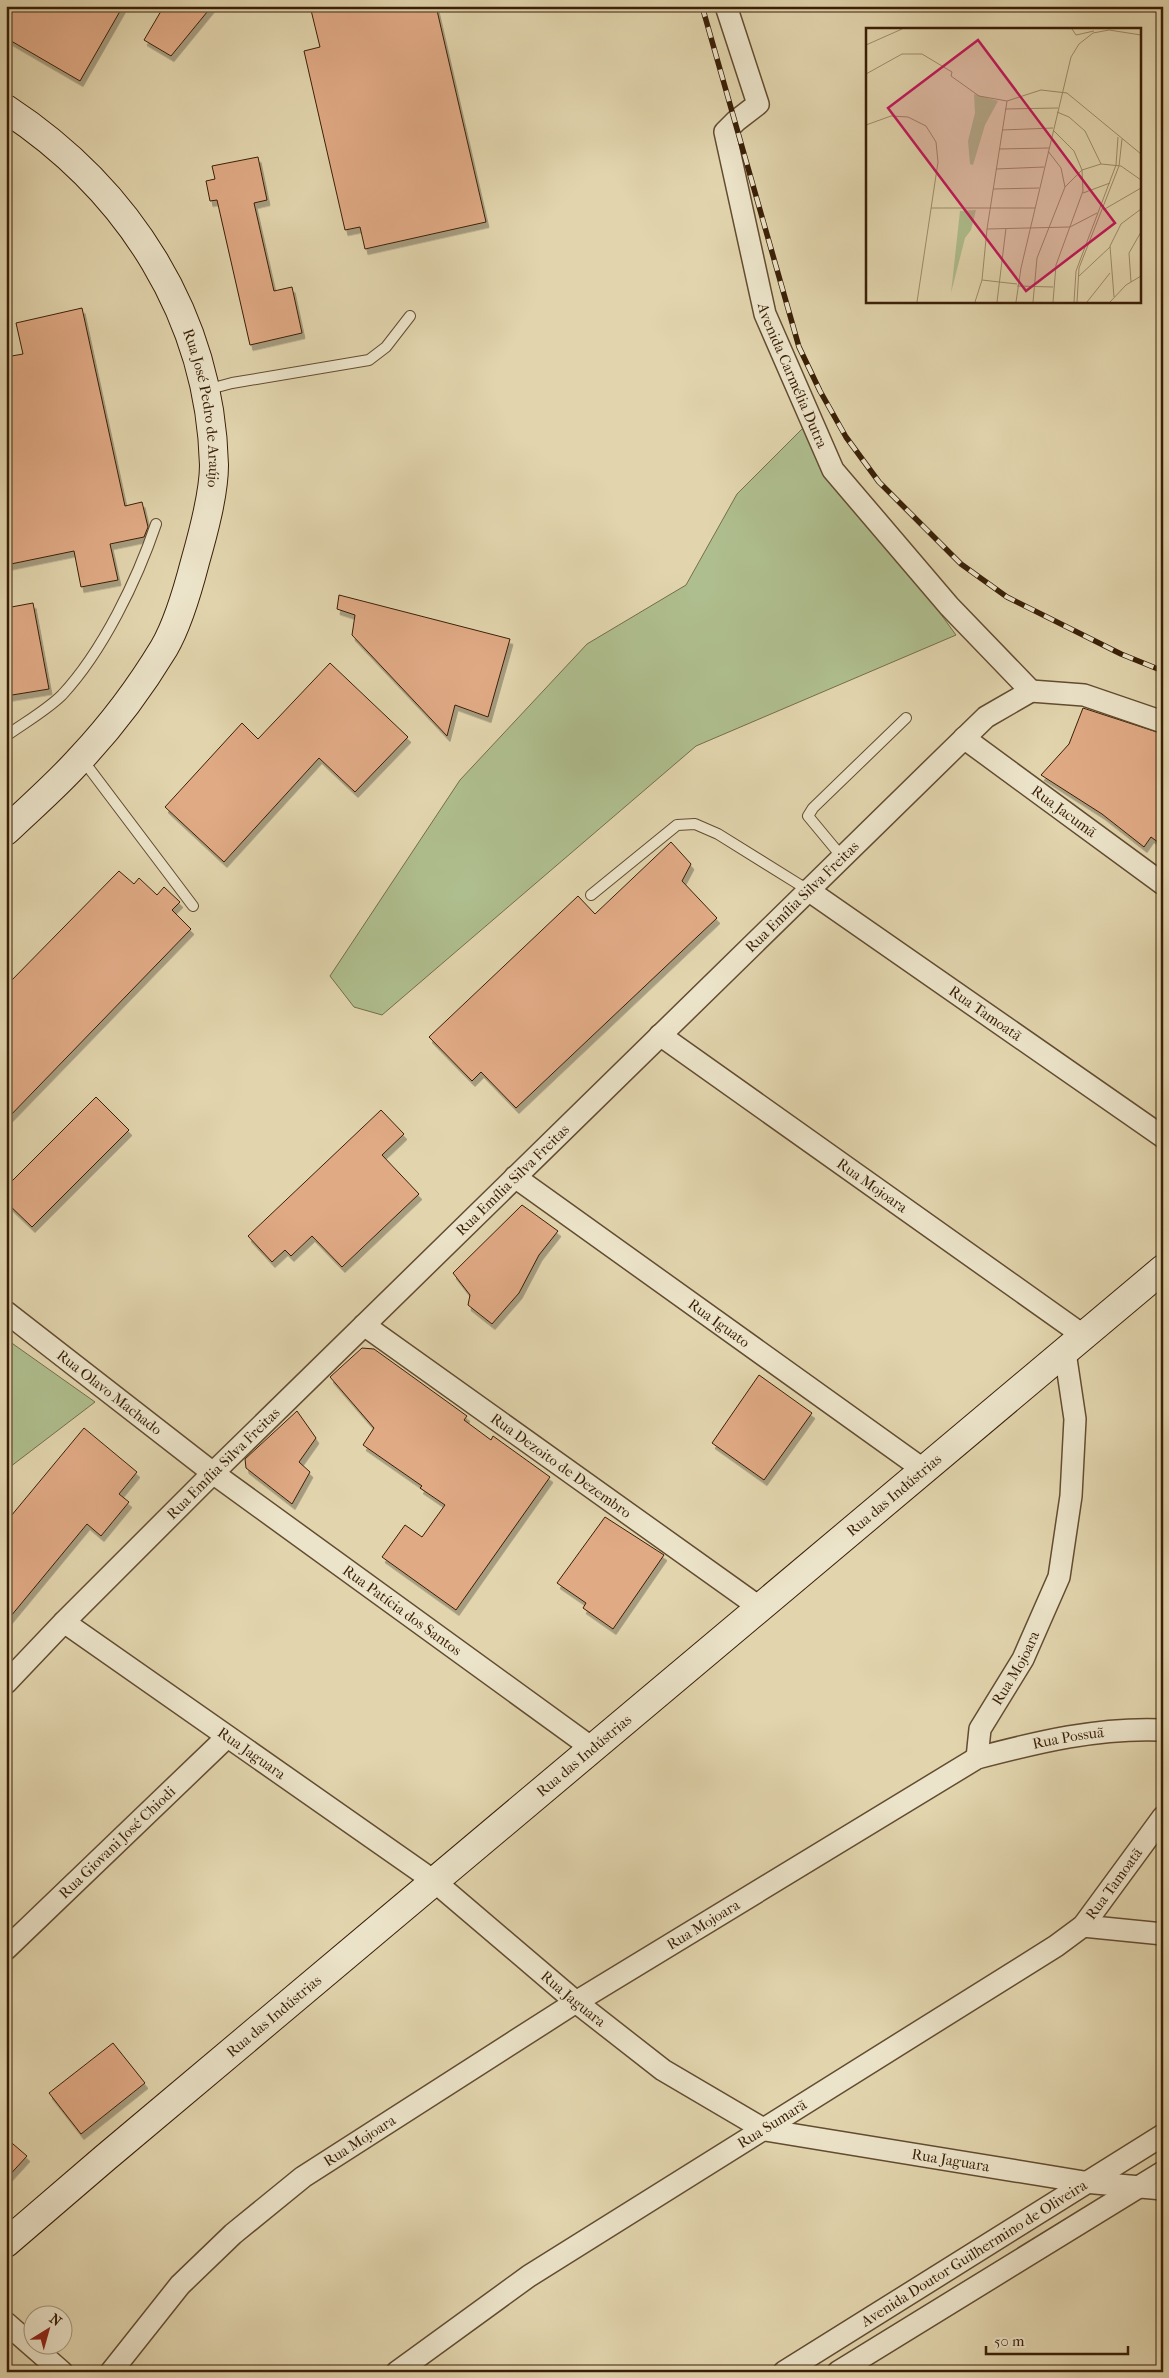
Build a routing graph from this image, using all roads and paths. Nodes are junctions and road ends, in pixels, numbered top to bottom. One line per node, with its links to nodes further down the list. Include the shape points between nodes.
1 (726, 6): 6 (street, Avenida Carmélia Dutra, via 758,104 725,132 765,314 833,470 949,606)
2 (6, 110): 4 (street, Rua José Pedro de Araújo, via 27,123 85,172 130,225 165,276)
3 (410, 316): 4 (lane, via 386,348 369,360)
4 (206, 390): 11 (street, Rua José Pedro de Araújo, via 214,467 205,530 187,590 165,646 125,705)
5 (156, 524): 9 (lane, via 144,560 92,654 61,695)
6 (1031, 691): 8 (street, via 1084,695); 10 (street, Rua Emília Silva Freitas, via 986,717)
7 (906, 718): 13 (lane, via 808,816)
8 (1163, 722)
9 (6, 736)
10 (964, 738): 13 (street, Rua Emília Silva Freitas); 14 (street, Rua Jacumã)
11 (81, 758): 12 (street, Rua José Pedro de Araújo); 17 (lane)
12 (6, 830)
13 (842, 857): 15 (street, Rua Emília Silva Freitas)
14 (1163, 884)
15 (808, 890): 16 (lane, via 718,834 695,824 676,825); 18 (street, Rua Emília Silva Freitas); 19 (street, Rua Tamoatã)
16 (591, 895)
17 (193, 906)
18 (660, 1035): 20 (street, Rua Emília Silva Freitas); 24 (street, Rua Mojoara)
19 (1163, 1138)
20 (515, 1177): 23 (street, Rua Emília Silva Freitas); 25 (street, Rua Iguato)
21 (1163, 1269): 24 (street, Rua das Indústrias)
22 (6, 1312): 26 (street, Rua Olavo Machado)
23 (364, 1325): 26 (street, Rua Emília Silva Freitas); 27 (street, Rua Dezoito de Dezembro)
24 (1075, 1344): 25 (street, Rua das Indústrias); 33 (street, Rua Mojoara, via 1071,1496 1059,1577 1022,1659 980,1729)
25 (924, 1470): 27 (street, Rua das Indústrias)
26 (213, 1473): 28 (street, Rua Emília Silva Freitas); 32 (street, Rua Patícia dos Santos)
27 (759, 1606): 32 (street, Rua das Indústrias)
28 (64, 1622): 29 (street, Rua Emília Silva Freitas); 31 (street, Rua Jaguara)
29 (6, 1682)
30 (1163, 1730): 33 (street, Rua Possuã, via 1128,1728 1049,1740)
31 (227, 1737): 35 (street, Rua Jaguara); 38 (street, Rua Giovani José Chiodi)
32 (592, 1748): 35 (street, Rua das Indústrias)
33 (976, 1758): 39 (street, Rua Mojoara)
34 (1163, 1817): 36 (street, Rua Tamoatã)
35 (434, 1881): 39 (street, Rua Jaguara); 46 (street, Rua das Indústrias)
36 (1083, 1926): 37 (street); 40 (street, Rua Sumarã)
37 (1163, 1934)
38 (6, 1949)
39 (576, 2002): 40 (street, Rua Jaguara, via 663,2070); 49 (street, Rua Mojoara, via 296,2183 232,2234 180,2285)
40 (765, 2130): 43 (street, Rua Jaguara); 50 (street, Rua Sumarã, via 530,2276)
41 (1163, 2135): 43 (street, Avenida Doutor Guilhermino de Oliveira)
42 (1163, 2172): 44 (street, Avenida Doutor Guilhermino de Oliveira)
43 (1084, 2182): 44 (street, Rua Jaguara); 51 (street, Avenida Doutor Guilhermino de Oliveira)
44 (1140, 2187): 45 (street, Rua Jaguara); 52 (street, Avenida Doutor Guilhermino de Oliveira)
45 (1163, 2188)
46 (6, 2243)
47 (6, 2323): 48 (street)
48 (62, 2372)
49 (111, 2372)
50 (397, 2372)
51 (784, 2372)
52 (838, 2372)

